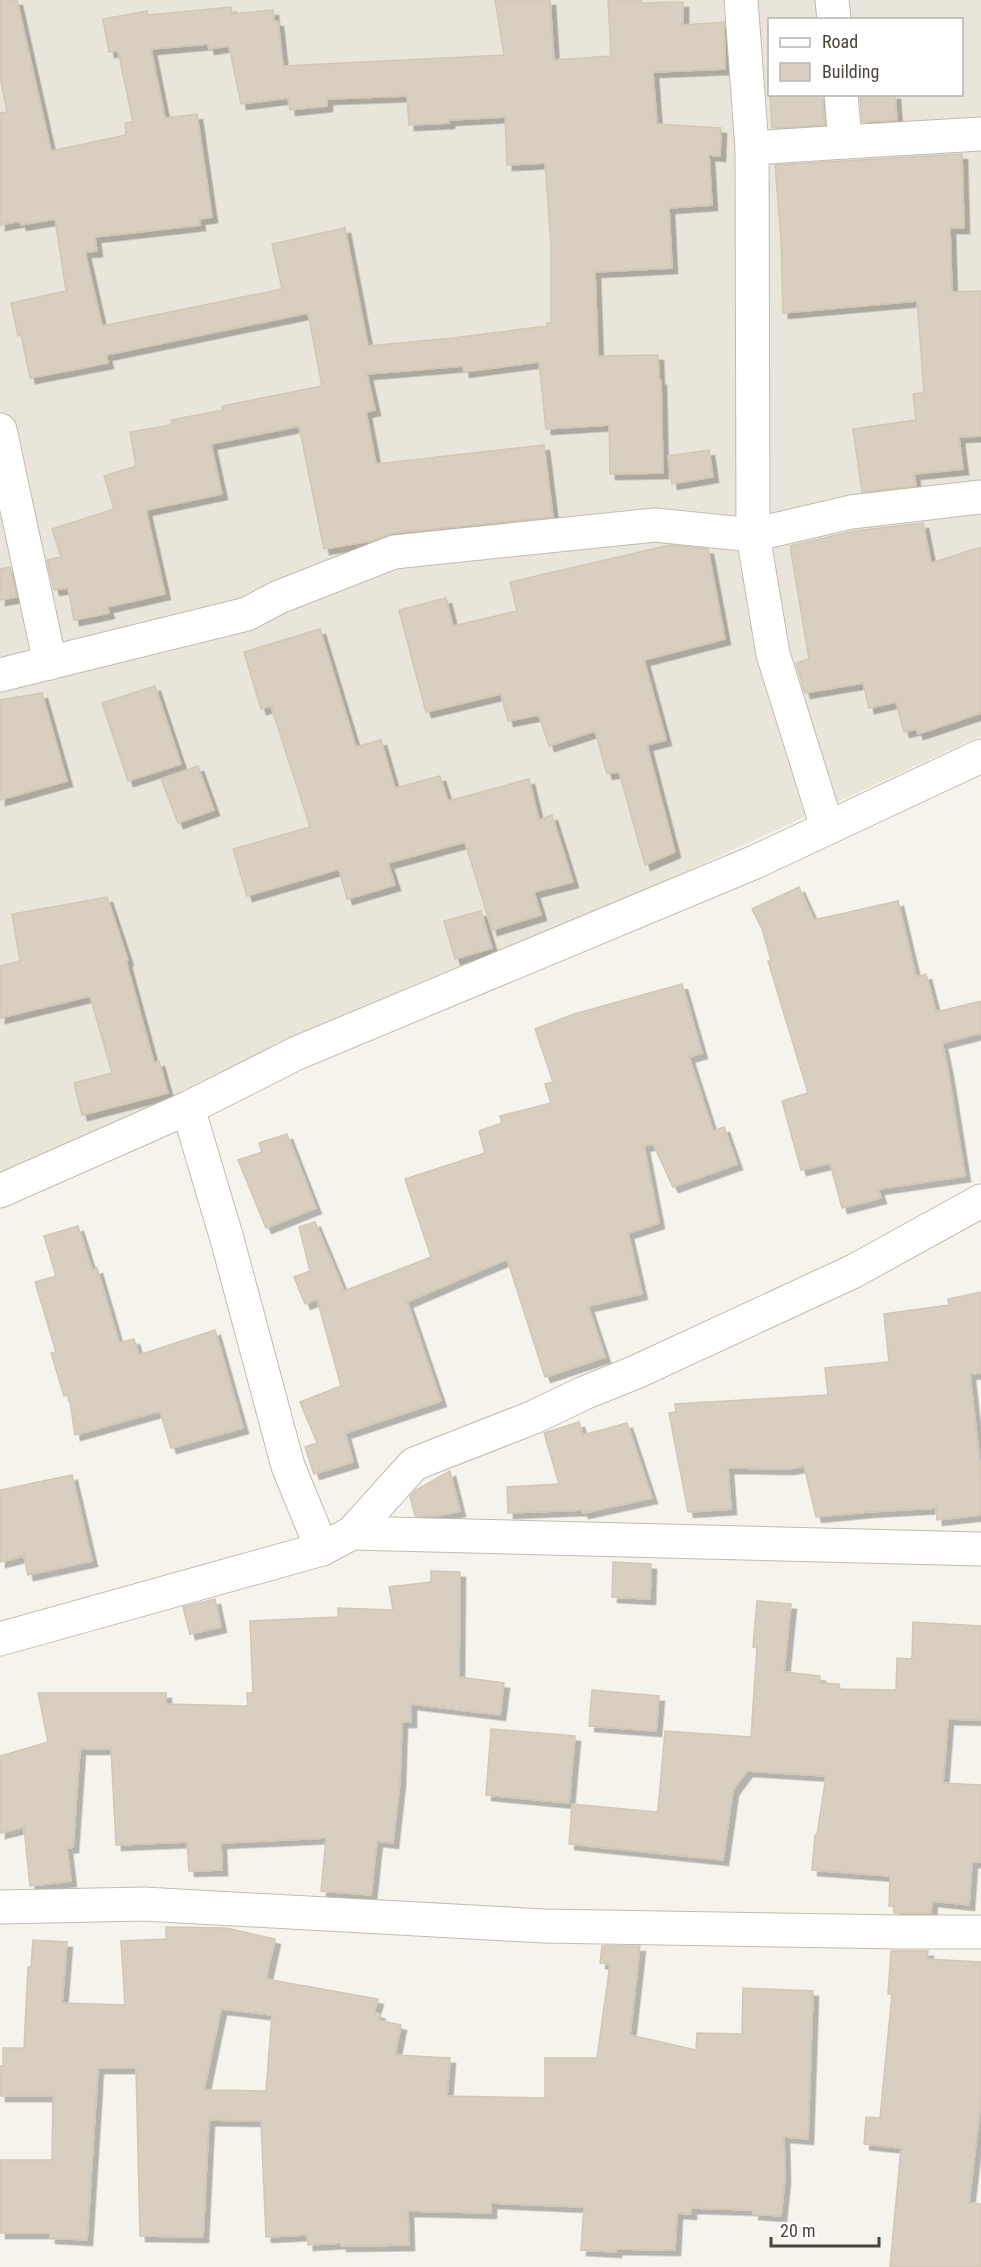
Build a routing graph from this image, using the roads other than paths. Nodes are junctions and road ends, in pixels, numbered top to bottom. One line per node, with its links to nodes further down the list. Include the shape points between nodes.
1 (741, 0): 7 (street)
2 (832, 0): 3 (street)
3 (834, 18)
4 (841, 96): 6 (street)
5 (981, 134): 6 (street)
6 (845, 142): 7 (street)
7 (752, 148): 10 (street)
8 (0, 430): 11 (street)
9 (981, 496): 10 (street, via 851,512)
10 (753, 535): 11 (street, via 655,525 394,552 279,597 247,614); 14 (street, via 773,654)
11 (50, 663): 12 (street)
12 (0, 675)
13 (981, 756): 14 (street)
14 (827, 827): 15 (street, via 755,862 297,1053)
15 (188, 1108): 16 (street); 19 (street, via 288,1466)
16 (0, 1191)
17 (981, 1201): 18 (street, via 833,1281 534,1417 414,1464)
18 (352, 1533): 19 (street); 20 (street)
19 (322, 1549): 21 (street)
20 (981, 1549)
21 (0, 1639)
22 (0, 1907): 23 (street, via 144,1904 544,1926)
23 (981, 1932)

